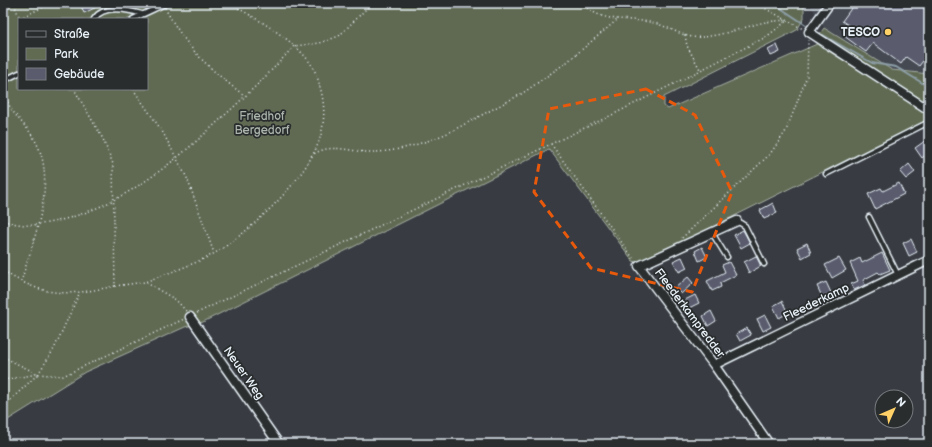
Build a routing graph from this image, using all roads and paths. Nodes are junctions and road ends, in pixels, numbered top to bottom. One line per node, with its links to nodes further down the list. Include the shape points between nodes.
1 (52, 3): 11 (path)
2 (230, 3): 18 (path)
3 (372, 3): 18 (path, via 339,36 320,43)
4 (581, 3): 14 (path, via 602,17)
5 (755, 3): 15 (path)
6 (830, 3): 16 (street)
7 (13, 4): 9 (path); 11 (path)
8 (164, 4): 10 (lane); 25 (path, via 177,30 197,56 219,77)
9 (3, 9)
10 (142, 14): 12 (lane, via 112,9); 13 (lane)
11 (20, 18)
12 (95, 18)
13 (135, 18)
14 (616, 20): 17 (path, via 649,22); 30 (path, via 567,62 523,93 450,132 390,150 374,152 331,148 320,150)
15 (788, 20): 16 (path); 17 (path, via 759,23 735,31 693,37); 19 (path, via 766,37)
16 (809, 32): 26 (street); 38 (path, via 807,76 786,131 770,154)
17 (685, 35): 19 (path, via 687,46)
18 (294, 46): 25 (path); 30 (path, via 308,60 324,99 324,118 319,139)
19 (701, 71): 28 (path)
20 (18, 74): 21 (lane)
21 (3, 81)
22 (75, 90): 32 (path, via 103,139 113,164)
23 (135, 90): 29 (path)
24 (3, 91): 36 (path, via 13,112 34,137 42,159 45,188)
25 (245, 96): 29 (path, via 194,144)
26 (929, 110)
27 (929, 122): 31 (lane)
28 (552, 144): 43 (path); 50 (path)
29 (176, 157): 32 (path, via 159,172); 39 (path, via 187,178)
30 (310, 157): 39 (path, via 296,181 266,212 242,234)
31 (826, 174)
32 (115, 200): 36 (path, via 85,213); 48 (path)
33 (869, 217): 45 (lane)
34 (737, 221): 37 (street, Fleederkampredder); 42 (lane, via 745,226)
35 (3, 222): 36 (path)
36 (38, 224): 46 (path)
37 (711, 233): 40 (lane); 43 (street, Fleederkampredder)
38 (677, 242)
39 (214, 253): 47 (path)
40 (727, 257)
41 (929, 260): 45 (street, Fleederkamp)
42 (764, 264)
43 (639, 266): 52 (street, Fleederkampredder)
44 (3, 271): 46 (path)
45 (898, 275): 52 (street, Fleederkamp)
46 (21, 282): 49 (path, via 61,293)
47 (145, 282): 48 (path); 50 (path, via 176,300)
48 (115, 286): 49 (path)
49 (79, 293): 53 (path, via 54,349)
50 (190, 316): 53 (path, via 63,376); 56 (street, Neuer Weg)
51 (3, 357): 53 (path)
52 (714, 365): 57 (street, Fleederkampredder)
53 (38, 374): 54 (path); 55 (path)
54 (3, 380)
55 (3, 407)
56 (279, 444)
57 (769, 444)

